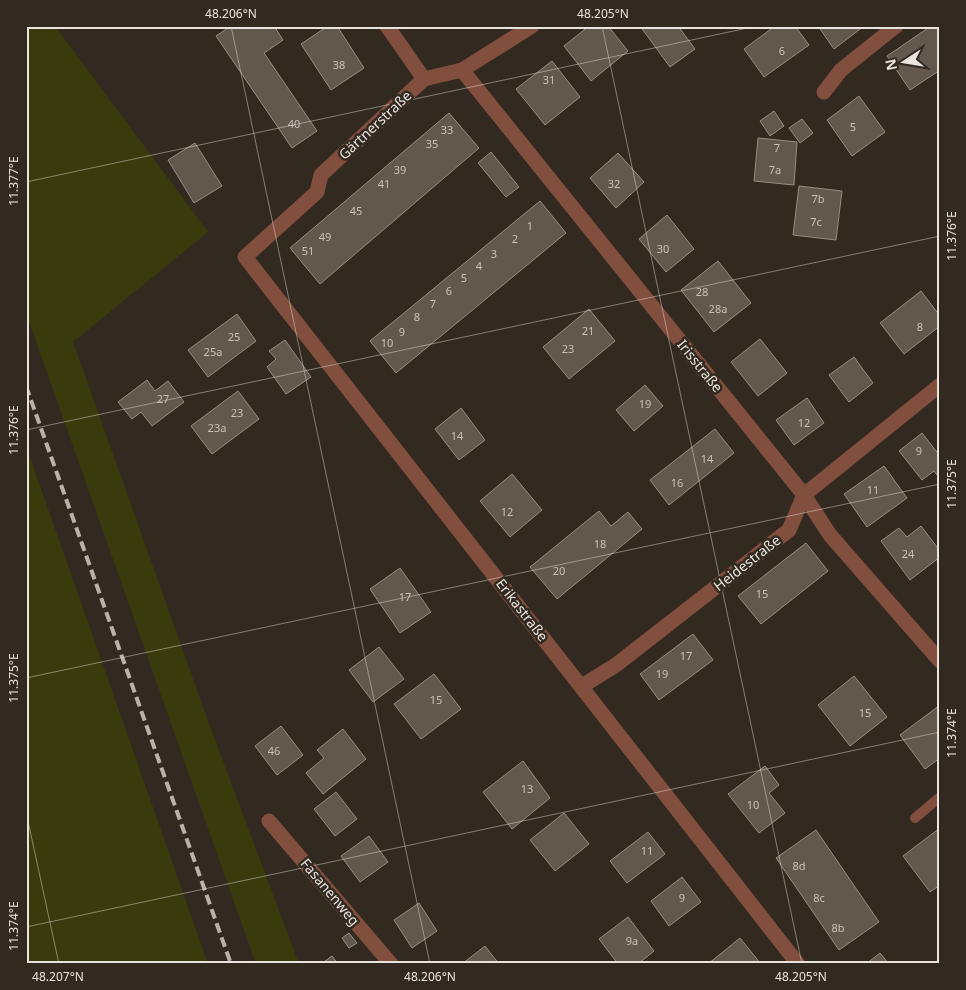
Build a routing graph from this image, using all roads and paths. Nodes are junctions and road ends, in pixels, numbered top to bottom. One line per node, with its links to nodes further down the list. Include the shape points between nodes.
1 (387, 26): 5 (street)
2 (532, 26): 4 (street, Gärtnerstraße)
3 (896, 26): 6 (street, via 841,70)
4 (462, 70): 5 (street, Gärtnerstraße); 9 (street, Irisstraße)
5 (424, 79): 7 (street, Gärtnerstraße, via 321,175 317,192)
6 (824, 92)
7 (245, 257): 11 (street, Erikastraße)
8 (940, 385): 9 (street, Heidestraße)
9 (804, 495): 10 (street, Irisstraße, via 830,535); 11 (street, Heidestraße, via 788,530 616,665)
10 (940, 661)
11 (582, 686): 16 (street, Erikastraße)
12 (940, 797): 13 (lane)
13 (915, 818)
14 (269, 821): 15 (street, Fasanenweg)
15 (391, 964)
16 (798, 964)

